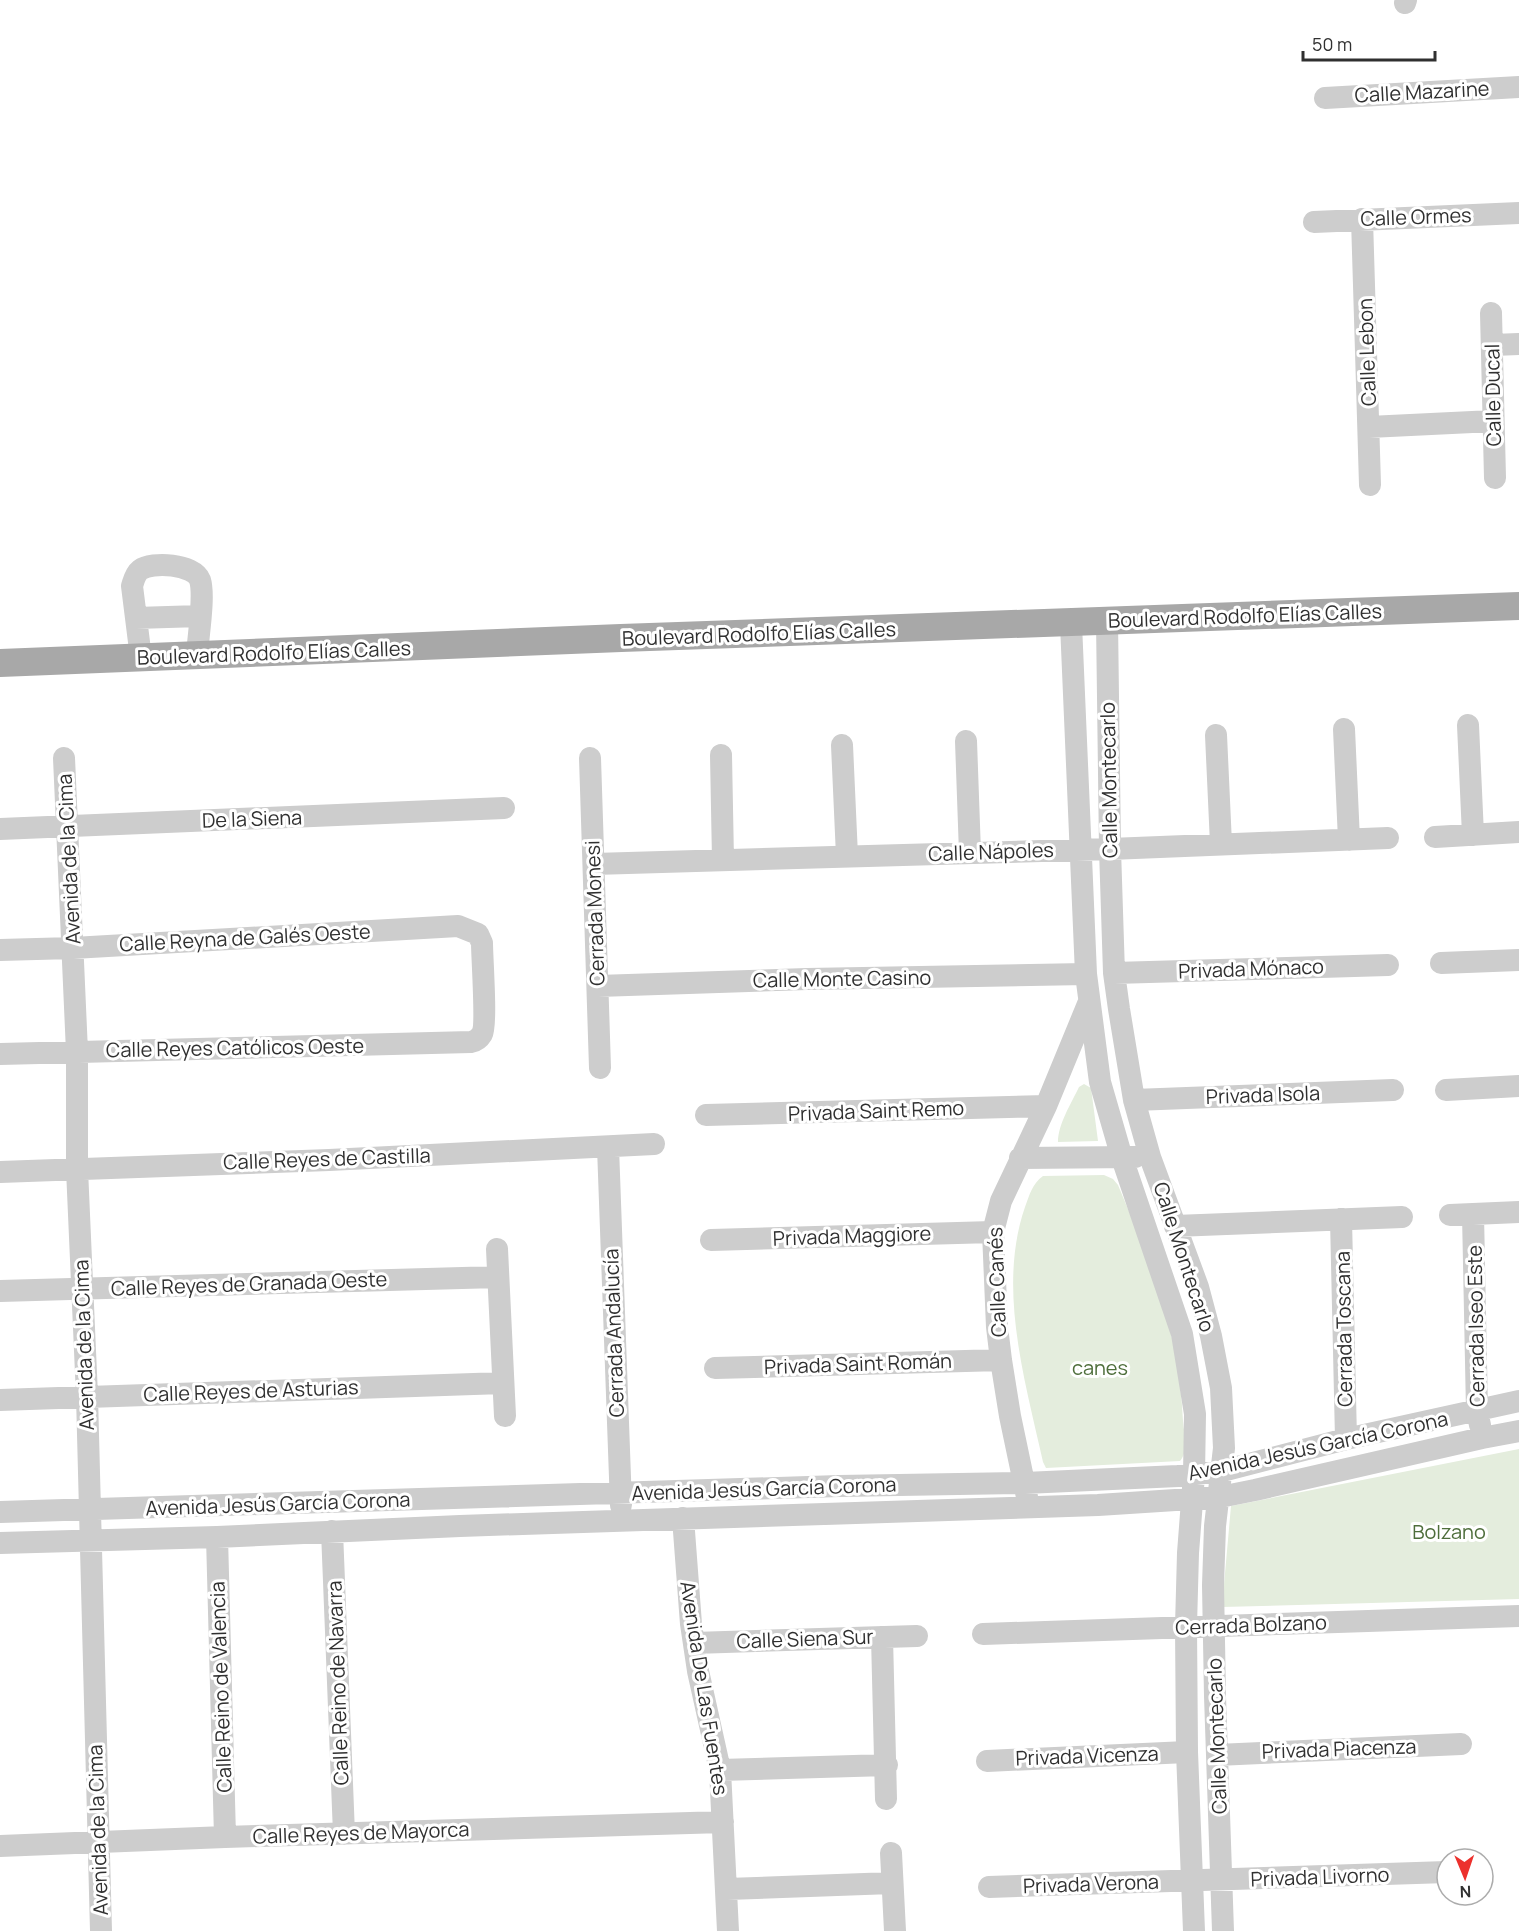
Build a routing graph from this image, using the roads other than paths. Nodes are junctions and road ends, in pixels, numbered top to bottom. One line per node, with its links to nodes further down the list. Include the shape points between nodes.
1 (1519, 87): 2 (street, Calle Mazarine)
2 (1325, 98)
3 (1519, 213): 4 (street, Calle Ormes)
4 (1362, 219): 5 (street, Calle Ormes); 10 (street, Calle Lebon)
5 (1314, 222)
6 (1491, 313): 8 (street, Calle Ducal)
7 (1519, 344): 8 (street)
8 (1493, 345): 9 (street, Calle Ducal)
9 (1493, 421): 10 (street); 11 (street, Calle Ducal)
10 (1369, 426): 12 (street, Calle Lebon)
11 (1496, 478)
12 (1370, 485)
13 (1519, 606): 16 (main road, Boulevard Rodolfo Elías Calles)
14 (200, 615): 15 (street); 15 (street, via 200,580 193,570 150,566 135,575 132,586); 18 (street)
15 (136, 618): 19 (street)
16 (1107, 621): 17 (main road, Boulevard Rodolfo Elías Calles); 39 (street, Calle Montecarlo)
17 (1071, 624): 18 (main road, Boulevard Rodolfo Elías Calles); 38 (street, Calle Montecarlo)
18 (197, 655): 19 (main road, Boulevard Rodolfo Elías Calles)
19 (141, 658): 20 (main road, Boulevard Rodolfo Elías Calles)
20 (0, 663)
21 (1468, 725): 33 (street)
22 (1344, 729): 36 (street)
23 (1216, 735): 37 (street)
24 (966, 741): 40 (street)
25 (842, 745): 41 (street)
26 (721, 755): 42 (street)
27 (64, 758): 30 (street, Avenida de la Cima)
28 (590, 758): 43 (street, Cerrada Monesi)
29 (504, 808): 30 (street, De la Siena)
30 (68, 827): 31 (street, De la Siena); 44 (street, Avenida de la Cima)
31 (0, 829)
32 (1519, 832): 33 (street)
33 (1473, 835): 34 (street)
34 (1435, 837)
35 (1388, 838): 36 (street, Calle Nápoles)
36 (1349, 840): 37 (street, Calle Nápoles)
37 (1221, 844): 39 (street, Calle Nápoles)
38 (1080, 849): 39 (street, Calle Nápoles); 40 (street, Calle Nápoles); 50 (street, Calle Montecarlo)
39 (1110, 849): 49 (street, Calle Montecarlo)
40 (970, 853): 41 (street, Calle Nápoles)
41 (847, 856): 42 (street, Calle Nápoles)
42 (723, 860): 43 (street, Calle Nápoles)
43 (594, 864): 51 (street, Cerrada Monesi)
44 (73, 948): 45 (street, Calle Reyna de Galés Oeste); 53 (street, Calle Reyna de Galés Oeste, via 458,926 478,934 482,943 483,1032); 54 (street, Avenida de la Cima)
45 (0, 950)
46 (1519, 960): 47 (street)
47 (1441, 963)
48 (1388, 965): 49 (street, Privada Mónaco)
49 (1114, 973): 60 (street, Calle Montecarlo)
50 (1086, 974): 51 (street, Calle Monte Casino); 52 (street, Calle Montecarlo)
51 (598, 986): 56 (street, Cerrada Monesi)
52 (1088, 1002): 61 (street, Calle Canés); 67 (street, Calle Montecarlo, via 1100,1082)
53 (471, 1042): 54 (street, Calle Reyes Católicos Oeste)
54 (77, 1052): 55 (street, Calle Reyes Católicos Oeste); 68 (street, Avenida de la Cima)
55 (0, 1054)
56 (600, 1068)
57 (1519, 1086): 59 (street)
58 (1393, 1090): 60 (street, Privada Isola)
59 (1446, 1090)
60 (1134, 1100): 65 (street, Calle Montecarlo)
61 (1046, 1106): 62 (street, Privada Saint Remo); 66 (street, Calle Canés)
62 (706, 1115)
63 (654, 1144): 64 (street, Calle Reyes de Castilla)
64 (608, 1147): 68 (street, Calle Reyes de Castilla); 96 (street, Cerrada Andalucía)
65 (1150, 1157): 67 (street); 75 (street, Calle Montecarlo)
66 (1020, 1158): 67 (street); 76 (street, Calle Canés, via 1001,1201)
67 (1122, 1158): 94 (street, Calle Montecarlo, via 1182,1334 1195,1414)
68 (77, 1169): 69 (street, Calle Reyes de Castilla); 80 (street, Avenida de la Cima)
69 (0, 1172)
70 (1519, 1212): 71 (street)
71 (1473, 1214): 72 (street); 88 (street, Cerrada Iseo Este)
72 (1450, 1215)
73 (1402, 1217): 74 (street)
74 (1341, 1219): 75 (street); 92 (street, Cerrada Toscana)
75 (1175, 1226): 93 (street, Calle Montecarlo, via 1198,1287 1217,1365)
76 (993, 1232): 77 (street, Privada Maggiore); 82 (street, Calle Canés)
77 (711, 1240)
78 (497, 1249): 79 (street)
79 (498, 1277): 80 (street, Calle Reyes de Granada Oeste); 84 (street)
80 (82, 1289): 81 (street, Calle Reyes de Granada Oeste); 85 (street, Avenida de la Cima)
81 (0, 1291)
82 (1000, 1360): 83 (street, Privada Saint Román); 95 (street, Calle Canés)
83 (715, 1368)
84 (503, 1383): 85 (street, Calle Reyes de Asturias); 89 (street)
85 (87, 1396): 86 (street, Calle Reyes de Asturias); 100 (street, Avenida de la Cima)
86 (0, 1400)
87 (1519, 1401): 88 (street, Avenida Jesús García Corona)
88 (1477, 1411): 91 (street, Cerrada Iseo Este); 92 (street, Avenida Jesús García Corona)
89 (505, 1416)
90 (1519, 1431): 91 (street, Avenida Jesús García Corona)
91 (1482, 1438): 97 (street, Avenida Jesús García Corona)
92 (1346, 1439): 93 (street, Avenida Jesús García Corona)
93 (1222, 1471): 94 (street, Avenida Jesús García Corona); 97 (street, Calle Montecarlo)
94 (1194, 1474): 95 (street, Avenida Jesús García Corona); 98 (street, Calle Montecarlo)
95 (1025, 1483): 96 (street, Avenida Jesús García Corona); 99 (street, Calle Canés)
96 (621, 1492): 100 (street, Avenida Jesús García Corona); 103 (street, Cerrada Andalucía)
97 (1220, 1497): 98 (street, Avenida Jesús García Corona); 110 (street, Calle Montecarlo, via 1215,1526)
98 (1191, 1499): 99 (street, Avenida Jesús García Corona); 109 (street, Calle Montecarlo)
99 (1028, 1507): 102 (street, Avenida Jesús García Corona)
100 (90, 1509): 101 (street, Avenida Jesús García Corona); 106 (street, Avenida de la Cima)
101 (0, 1512)
102 (683, 1518): 103 (street, Avenida Jesús García Corona); 114 (street, Avenida De Las Fuentes)
103 (621, 1520): 104 (street, Avenida Jesús García Corona)
104 (332, 1531): 105 (street, Avenida Jesús García Corona); 123 (street, Calle Reino de Navarra)
105 (217, 1537): 106 (street, Avenida Jesús García Corona); 124 (street, Calle Reino de Valencia)
106 (90, 1541): 107 (street, Avenida Jesús García Corona); 125 (street, Avenida de la Cima)
107 (0, 1544)
108 (1519, 1616): 110 (street, Cerrada Bolzano)
109 (1186, 1626): 110 (street, Cerrada Bolzano); 111 (street, Cerrada Bolzano); 116 (street, Calle Montecarlo)
110 (1213, 1626): 117 (street, Calle Montecarlo)
111 (983, 1634)
112 (917, 1636): 113 (street, Calle Siena Sur)
113 (882, 1637): 114 (street, Calle Siena Sur); 119 (street)
114 (694, 1642): 120 (street, Avenida De Las Fuentes)
115 (1461, 1744): 117 (street, Privada Piacenza)
116 (1187, 1752): 118 (street, Privada Vicenza); 129 (street, Calle Montecarlo)
117 (1217, 1755): 130 (street, Calle Montecarlo)
118 (987, 1761)
119 (887, 1765): 120 (street); 121 (street)
120 (720, 1770): 122 (street, Avenida De Las Fuentes)
121 (886, 1799)
122 (723, 1822): 123 (street, Calle Reyes de Mayorca); 133 (street, Avenida De Las Fuentes)
123 (344, 1834): 124 (street, Calle Reyes de Mayorca)
124 (225, 1836): 125 (street, Calle Reyes de Mayorca)
125 (97, 1843): 126 (street, Calle Reyes de Mayorca); 134 (street, Avenida de la Cima)
126 (0, 1846)
127 (891, 1853): 131 (street)
128 (1435, 1872): 130 (street, Privada Livorno)
129 (1192, 1881): 130 (street, Privada Livorno); 132 (street, Privada Verona); 137 (street, Calle Montecarlo)
130 (1222, 1881): 138 (street, Calle Montecarlo)
131 (892, 1883): 133 (street); 136 (street)
132 (989, 1887)
133 (727, 1889): 135 (street, Avenida De Las Fuentes)
134 (101, 1931)
135 (728, 1931)
136 (895, 1931)
137 (1194, 1931)
138 (1223, 1931)

